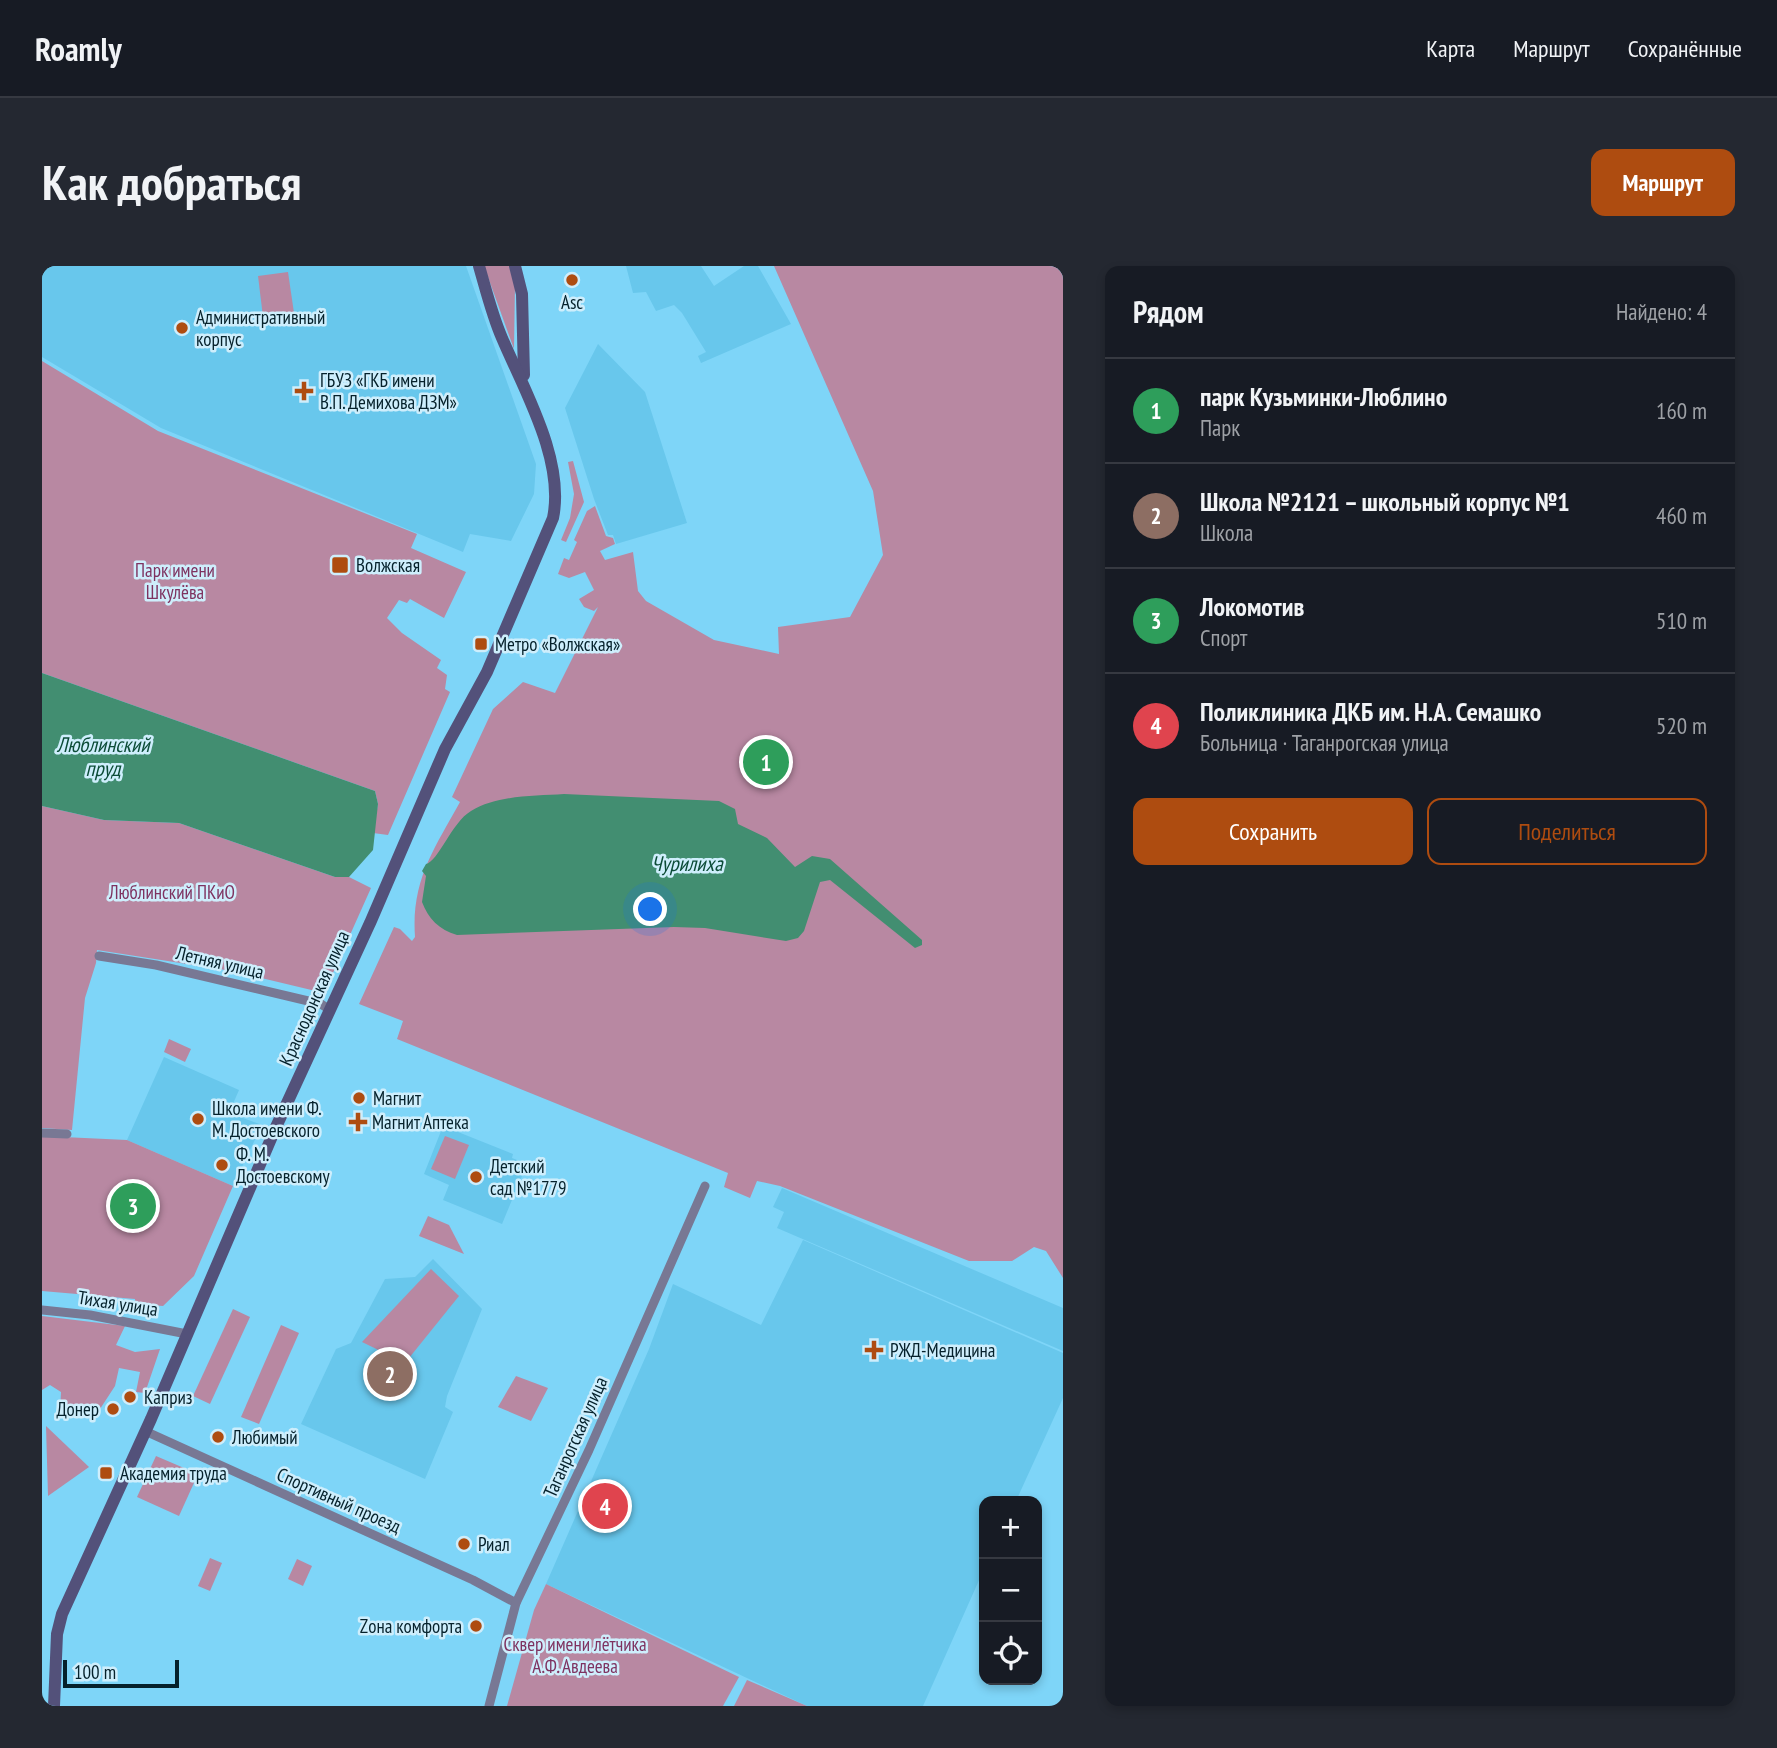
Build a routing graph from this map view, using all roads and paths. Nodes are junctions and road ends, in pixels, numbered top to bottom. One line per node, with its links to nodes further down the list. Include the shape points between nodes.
1 (479, 266): 3 (main road, via 501,337)
2 (515, 266): 3 (main road, via 522,294)
3 (525, 386): 5 (main road, Краснодонская улица, via 553,468 554,518)
4 (99, 956): 5 (street, Летняя улица, via 264,990)
5 (330, 1010): 10 (main road, Краснодонская улица)
6 (42, 1133): 7 (street)
7 (67, 1134)
8 (705, 1186): 12 (street, Таганрогская улица)
9 (42, 1310): 10 (street, Тихая улица)
10 (187, 1334): 11 (main road, Краснодонская улица)
11 (145, 1431): 12 (street, Спортивный проезд); 13 (main road, Краснодонская улица, via 62,1614)
12 (516, 1603): 14 (street, Таганрогская улица)
13 (54, 1706)
14 (489, 1706)

